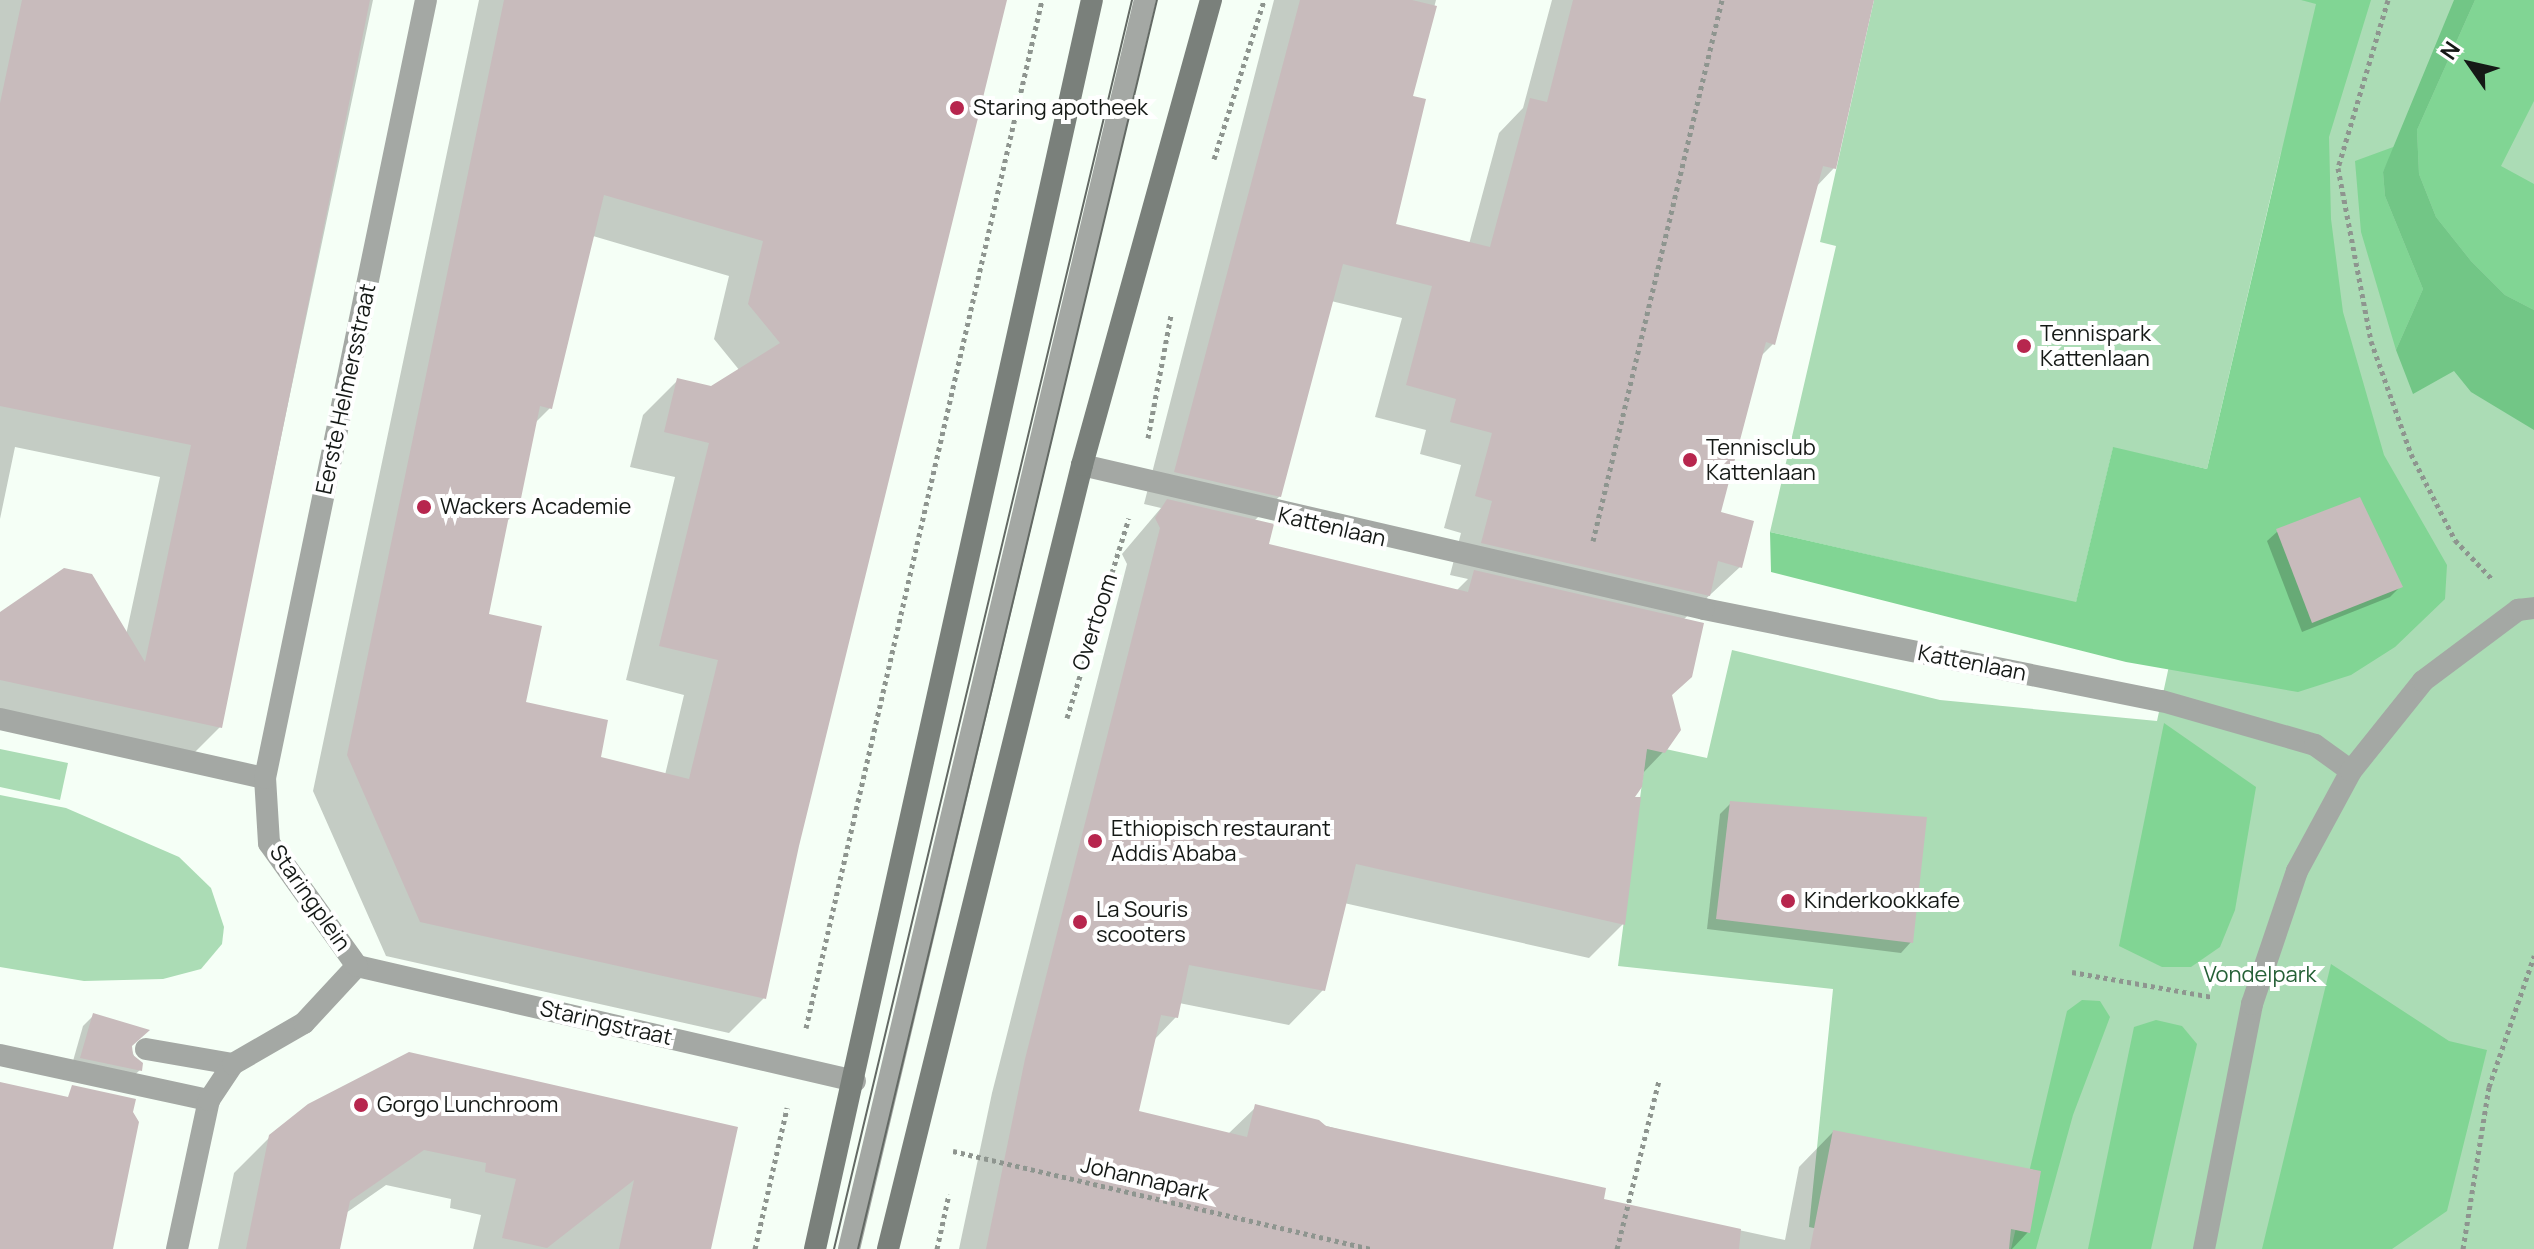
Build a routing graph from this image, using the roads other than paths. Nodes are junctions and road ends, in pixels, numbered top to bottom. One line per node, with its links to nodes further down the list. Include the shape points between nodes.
1 (426, 0): 9 (street, Eerste Helmersstraat)
2 (1092, 0): 14 (main road)
3 (1145, 0): 18 (street)
4 (1211, 0): 5 (main road)
5 (1082, 465): 8 (street, Kattenlaan, via 1583,585 2162,701 2315,745); 19 (main road)
6 (2526, 609): 8 (street, via 2423,681)
7 (0, 719): 9 (street)
8 (2351, 771): 20 (street, via 2297,871 2252,1004)
9 (265, 778): 10 (street, Staringplein, via 269,843)
10 (357, 966): 13 (street, Staringplein, via 304,1023); 14 (street, Staringstraat)
11 (146, 1049): 13 (street)
12 (0, 1055): 15 (street)
13 (233, 1064): 15 (street, Staringplein)
14 (855, 1081): 17 (main road)
15 (209, 1100): 16 (street)
16 (177, 1249)
17 (815, 1249)
18 (849, 1249)
19 (888, 1249)
20 (2204, 1249)

